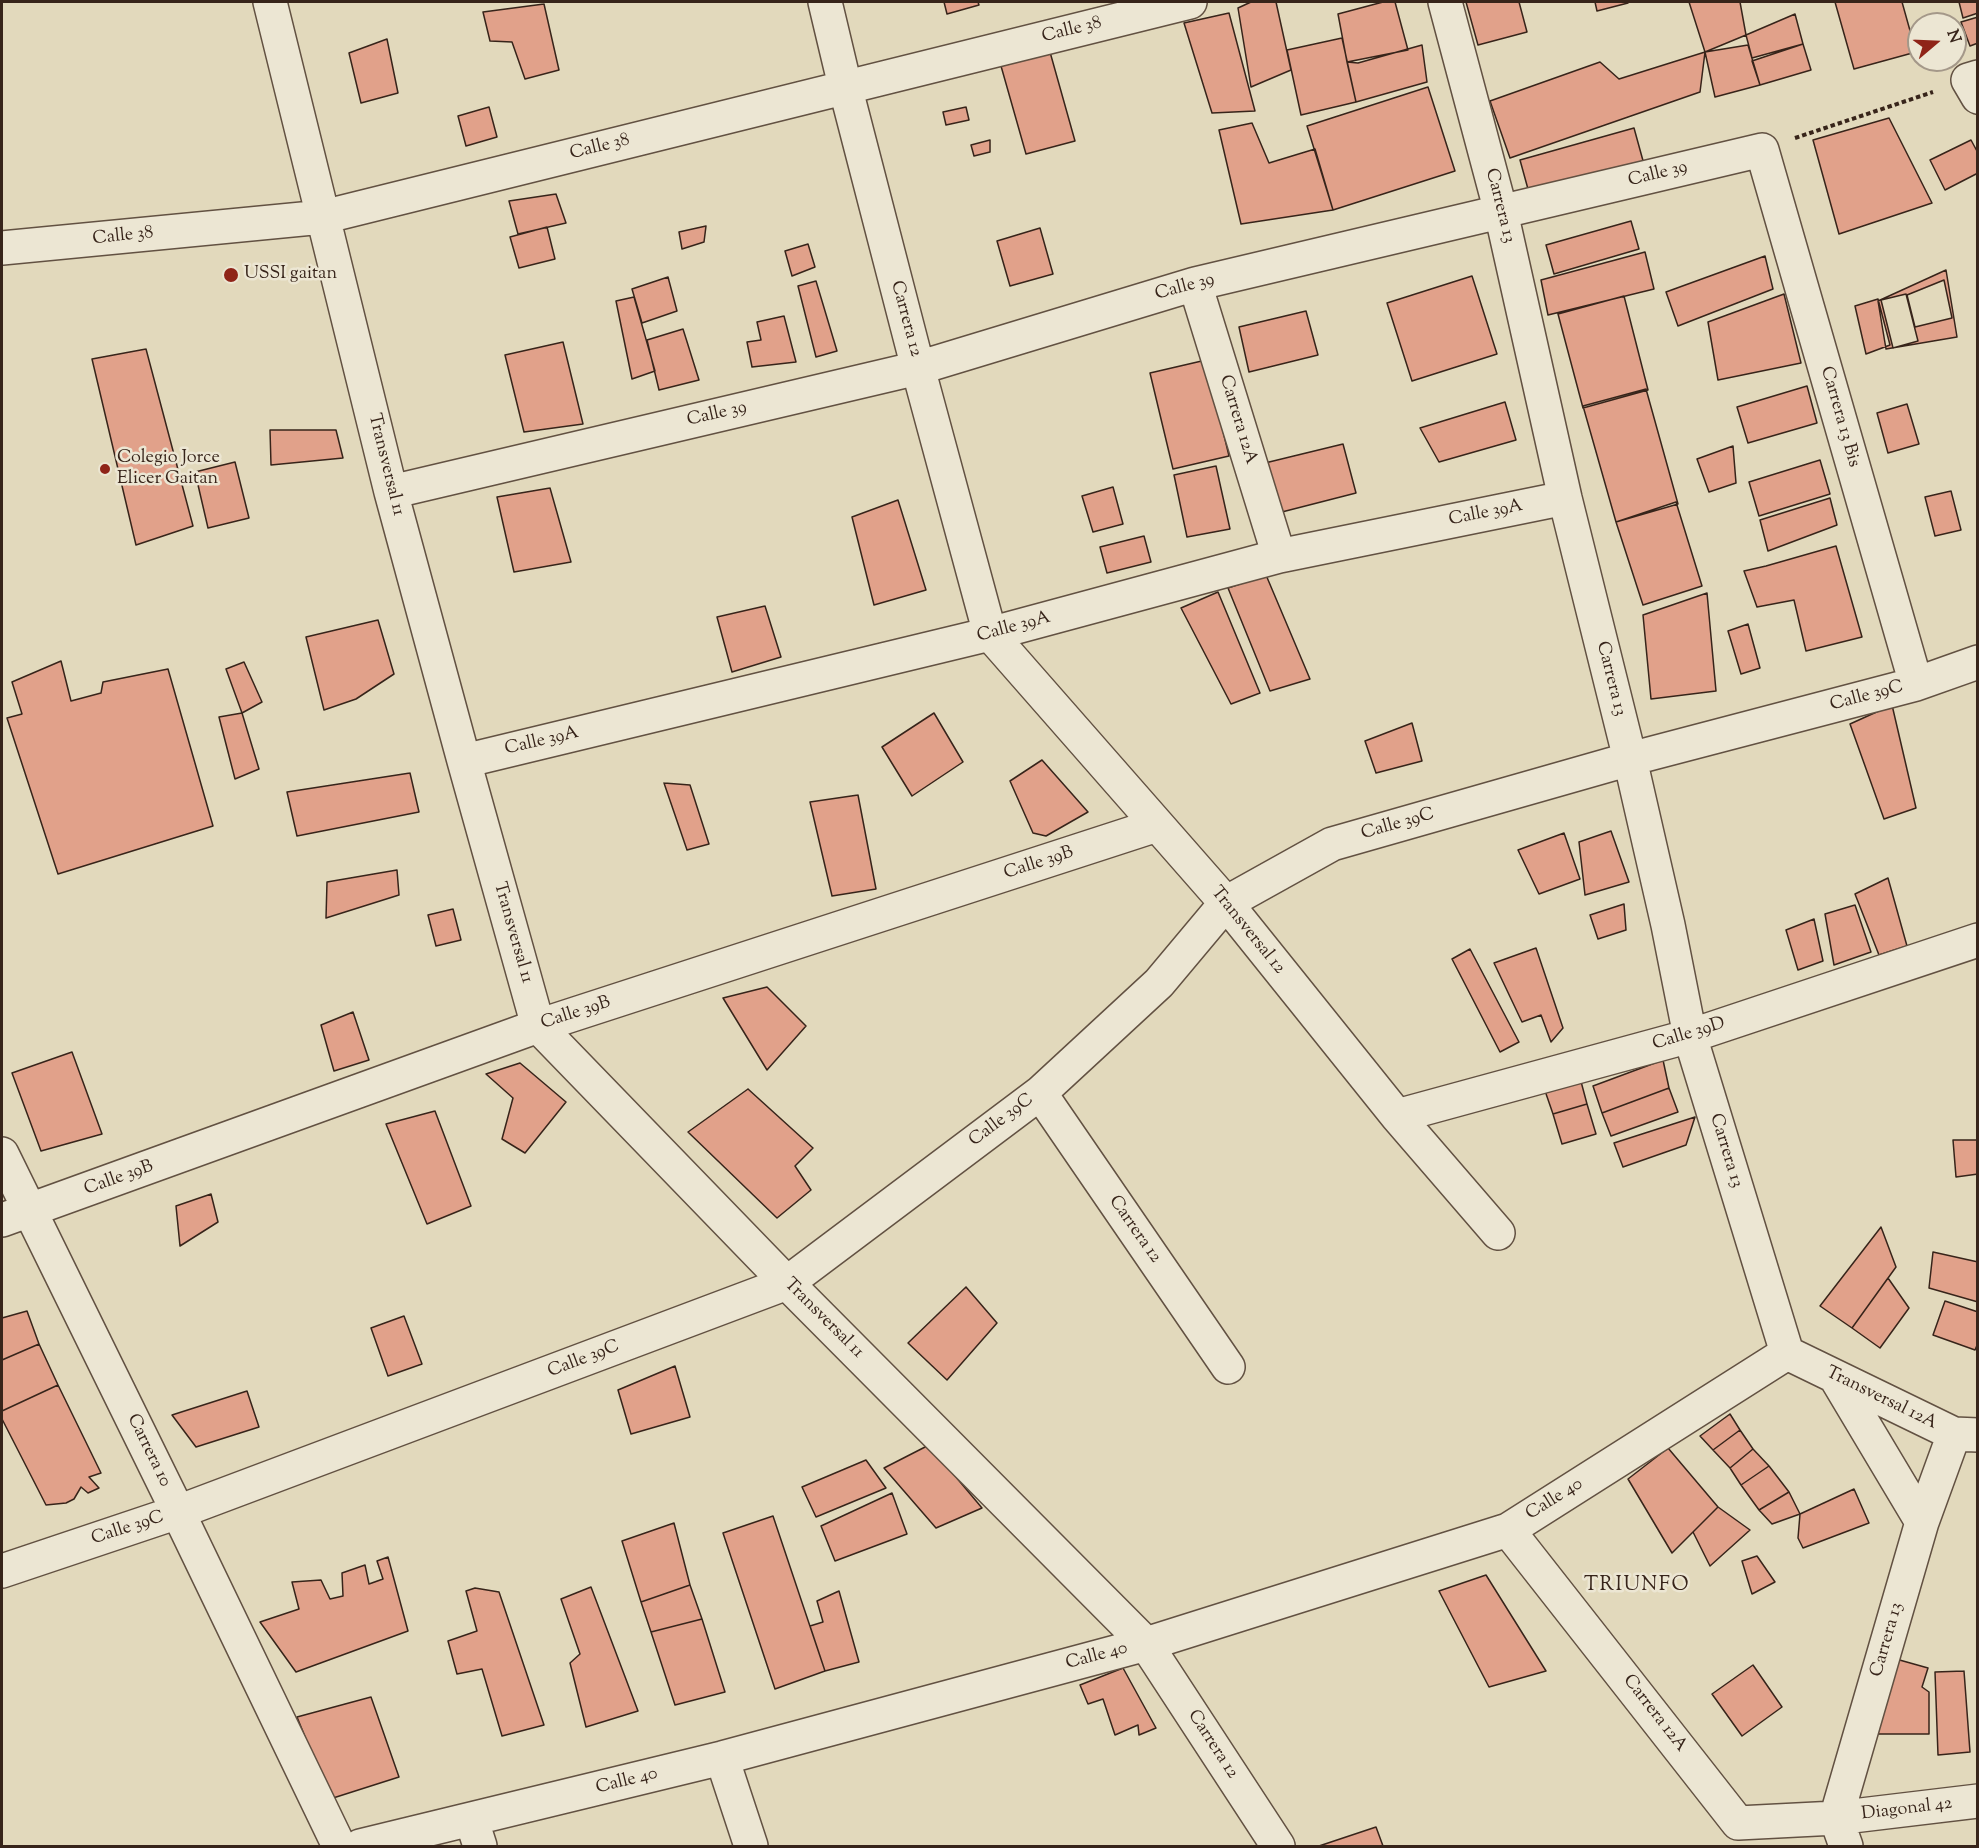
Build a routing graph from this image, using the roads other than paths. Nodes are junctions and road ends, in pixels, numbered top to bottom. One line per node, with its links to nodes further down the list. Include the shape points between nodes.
1 (270, 2): 8 (street, Transversal 11)
2 (825, 2): 5 (street, Carrera 12)
3 (1190, 2): 5 (street, Calle 38)
4 (1445, 2): 7 (street, Carrera 13)
5 (845, 86): 8 (street, Calle 38); 11 (street, Carrera 12)
6 (1762, 150): 7 (street, Calle 39); 17 (street, Carrera 13 Bis)
7 (1501, 212): 10 (street, Calle 39); 13 (street, Carrera 13)
8 (323, 217): 9 (street, Calle 38); 12 (street, Transversal 11)
9 (2, 248)
10 (1195, 284): 11 (street, Calle 39); 14 (street, Carrera 12A)
11 (918, 368): 12 (street, Calle 39); 15 (street, Carrera 12)
12 (391, 492): 19 (street, Transversal 11)
13 (1565, 498): 14 (street, Calle 39A); 18 (street, Carrera 13)
14 (1279, 556): 15 (street, Calle 39A)
15 (990, 634): 19 (street, Calle 39A); 20 (street, Transversal 12)
16 (1977, 662): 17 (street, Calle 39C)
17 (1916, 684): 18 (street, Calle 39C)
18 (1630, 759): 21 (street, Calle 39C, via 1332,844); 24 (street, Carrera 13)
19 (464, 761): 23 (street, Transversal 11)
20 (1157, 825): 21 (street, Transversal 12); 23 (street, Calle 39B)
21 (1226, 903): 25 (street, Calle 39C, via 1160,983); 26 (street, Transversal 12)
22 (1977, 940): 24 (street, Calle 39D)
23 (538, 1026): 28 (street, Calle 39B); 30 (street, Transversal 11)
24 (1690, 1036): 26 (street, Calle 39D); 31 (street, Carrera 13)
25 (1040, 1093): 30 (street, Calle 39C); 32 (street, Carrera 12)
26 (1397, 1116): 29 (street, Transversal 12)
27 (2, 1154): 28 (street, Carrera 10)
28 (15, 1216): 35 (street, Carrera 10)
29 (1498, 1233)
30 (787, 1283): 35 (street, Calle 39C); 39 (street, Transversal 11)
31 (1787, 1353): 33 (street, Transversal 12A); 37 (street, Calle 40)
32 (1228, 1367)
33 (1836, 1378): 34 (street, Transversal 12A); 36 (street)
34 (1966, 1435): 36 (street, Carrera 13)
35 (178, 1512): 38 (street, Calle 39C); 44 (street, Carrera 10)
36 (1922, 1522): 42 (street, Carrera 13)
37 (1509, 1530): 39 (street, Calle 40); 42 (street, Carrera 12A, via 1738,1823)
38 (2, 1571)
39 (1146, 1644): 40 (street, Calle 40); 47 (street, Carrera 12)
40 (722, 1758): 43 (street, Calle 40); 46 (street)
41 (1977, 1801): 42 (street, Diagonal 42)
42 (1841, 1832)
43 (476, 1834): 45 (street, Calle 40)
44 (339, 1846)
45 (360, 1846)
46 (751, 1846)
47 (1278, 1846)

